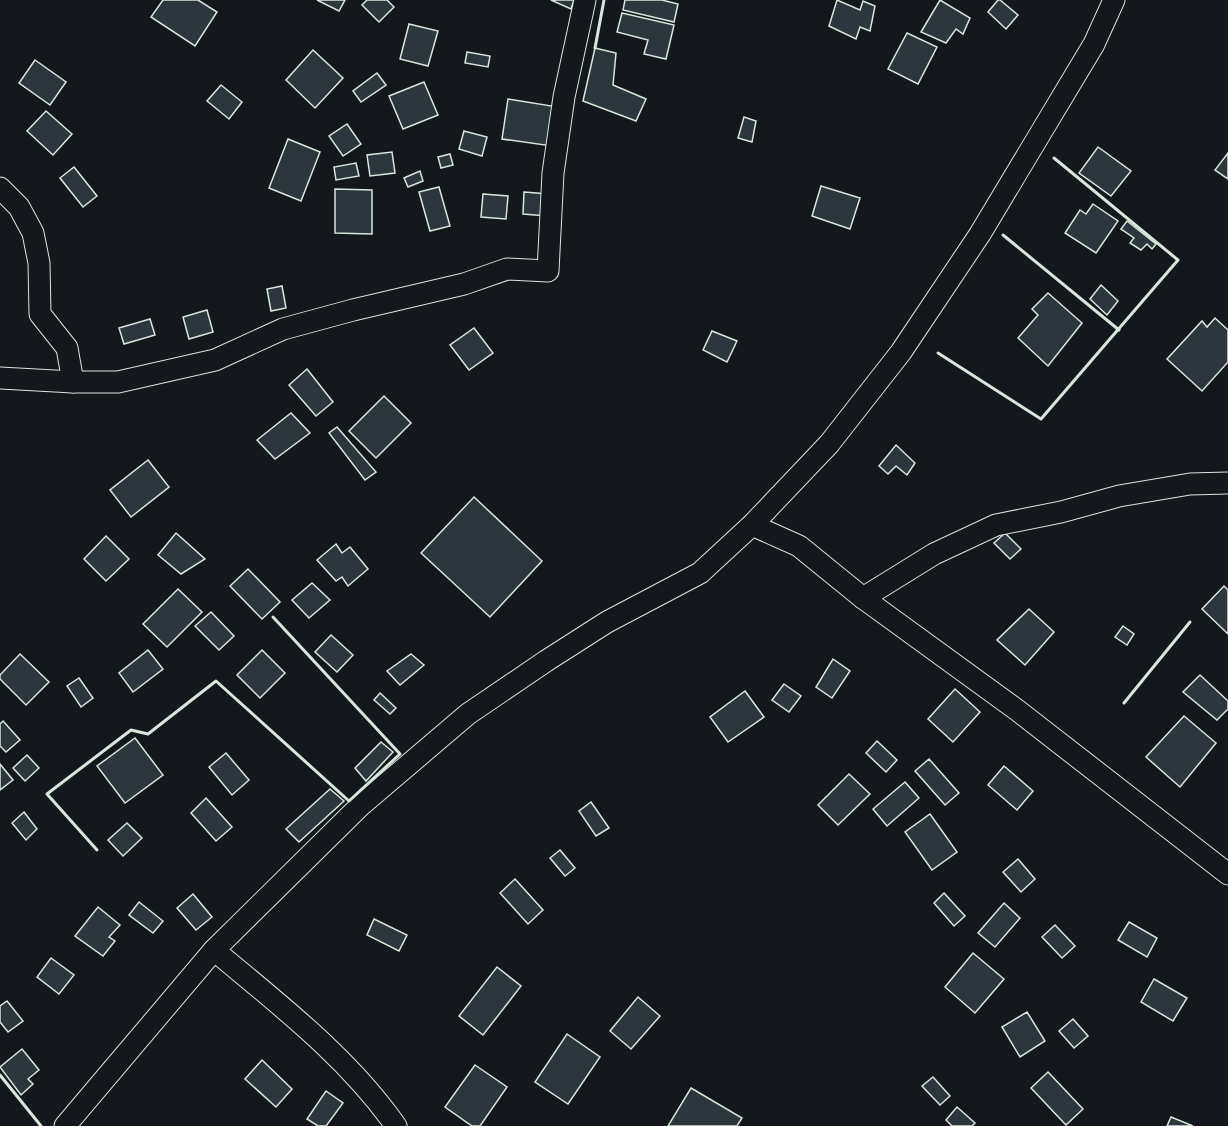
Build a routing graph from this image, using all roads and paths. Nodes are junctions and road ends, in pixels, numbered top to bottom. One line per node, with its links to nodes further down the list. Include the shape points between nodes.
1 (585, 0): 5 (street, via 561,119 548,271 507,269 464,284 283,329 215,360 175,370 118,382)
2 (1114, 0): 7 (street, via 1094,44 980,234 902,352 829,444)
3 (0, 188): 5 (street, via 19,207 33,233 39,263 40,314 67,348)
4 (0, 378): 5 (street)
5 (73, 382)
6 (1228, 483): 8 (street, via 1190,484 1119,495 996,525 934,554)
7 (752, 525): 8 (street, via 799,546); 10 (street, via 700,573 607,622 468,714 360,806)
8 (863, 598): 9 (street, via 1017,710)
9 (1228, 874)
10 (214, 950): 11 (street); 12 (street, via 308,1029 380,1102)
11 (65, 1126)
12 (396, 1126)

